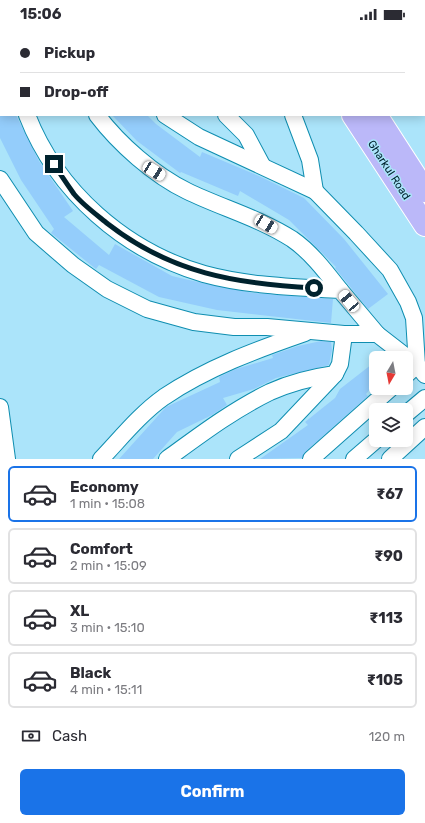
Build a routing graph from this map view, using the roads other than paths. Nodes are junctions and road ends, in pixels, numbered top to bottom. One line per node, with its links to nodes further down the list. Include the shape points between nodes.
1 (28, 116): 13 (street, via 46,153 75,195 140,248 204,274 287,287)
2 (98, 116): 13 (street, via 108,129 154,171 186,191 266,224 293,240 311,255)
3 (167, 116): 8 (street, via 199,137)
4 (227, 116): 8 (street, via 246,135)
5 (293, 116): 10 (street, via 310,160)
6 (354, 116): 12 (main road, Gharkul Road)
7 (377, 116): 11 (main road, Gharkul Road)
8 (262, 165): 10 (street)
9 (0, 179): 14 (street, via 36,233 73,265 107,289 147,309 194,322)
10 (315, 191): 17 (street, via 356,233 393,277 408,302 414,318)
11 (425, 191)
12 (425, 225)
13 (340, 290): 16 (street)
14 (310, 331): 15 (street); 27 (street, via 224,364 163,398 135,422)
15 (344, 334): 16 (street); 18 (street, via 340,364)
16 (377, 334): 17 (street)
17 (416, 372)
18 (335, 374): 28 (street, via 271,392 213,425); 29 (street, via 280,431)
19 (383, 395): 30 (street)
20 (425, 398): 22 (street)
21 (0, 407): 26 (street)
22 (413, 408)
23 (425, 427): 33 (street)
24 (369, 446): 31 (street)
25 (376, 447): 32 (street)
26 (7, 459)
27 (101, 459)
28 (167, 459)
29 (238, 459)
30 (311, 459)
31 (354, 459)
32 (384, 459)
33 (390, 459)

